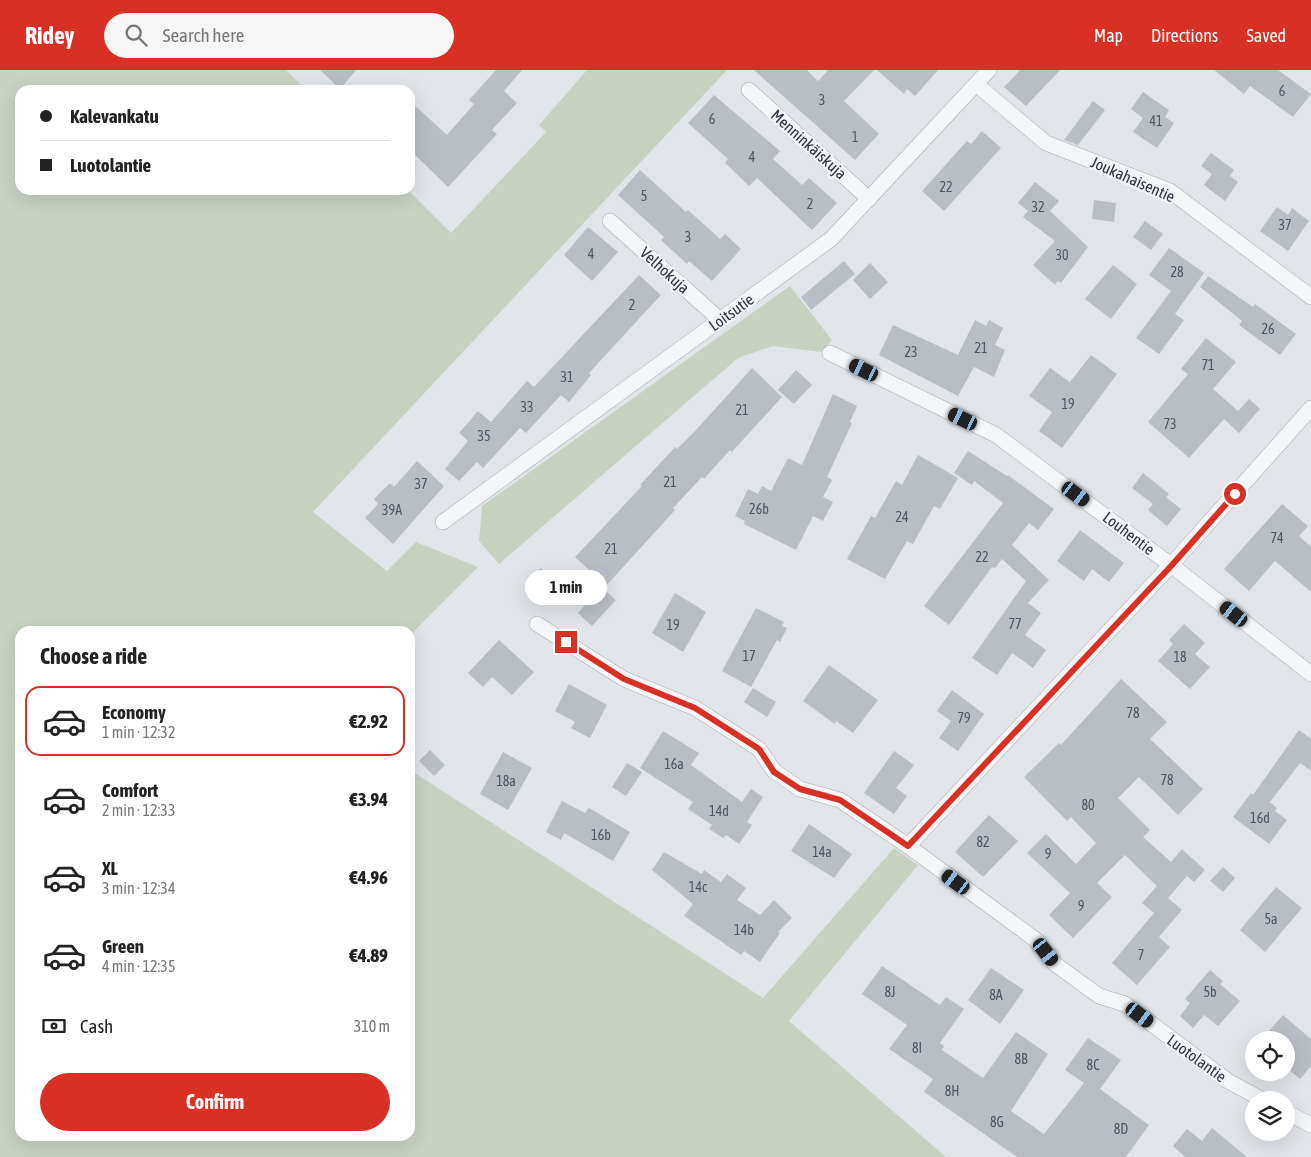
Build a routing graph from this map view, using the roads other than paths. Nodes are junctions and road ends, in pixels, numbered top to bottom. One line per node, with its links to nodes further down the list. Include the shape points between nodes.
1 (989, 70): 2 (street, Loitsutie)
2 (976, 84): 4 (street, Loitsutie); 6 (street, Joukahaisentie, via 1046,143 1170,191)
3 (749, 90): 4 (street, Menninkäiskuja)
4 (869, 199): 7 (street, Loitsutie, via 831,239)
5 (610, 221): 7 (street, Velhokuja)
6 (1311, 297)
7 (720, 320): 10 (street, Loitsutie)
8 (830, 353): 11 (street, Louhentie, via 996,435)
9 (1311, 408): 11 (street)
10 (443, 522)
11 (1172, 565): 13 (street, Louhentie); 14 (street)
12 (537, 624): 14 (street, Luotolantie, via 624,679 695,708 759,749 774,772 800,789 840,800)
13 (1311, 674)
14 (908, 846): 15 (street, Luotolantie, via 1036,940 1055,964 1099,996 1125,1004 1228,1081)
15 (1246, 1091)
16 (1295, 1117): 17 (street)
17 (1311, 1125)

